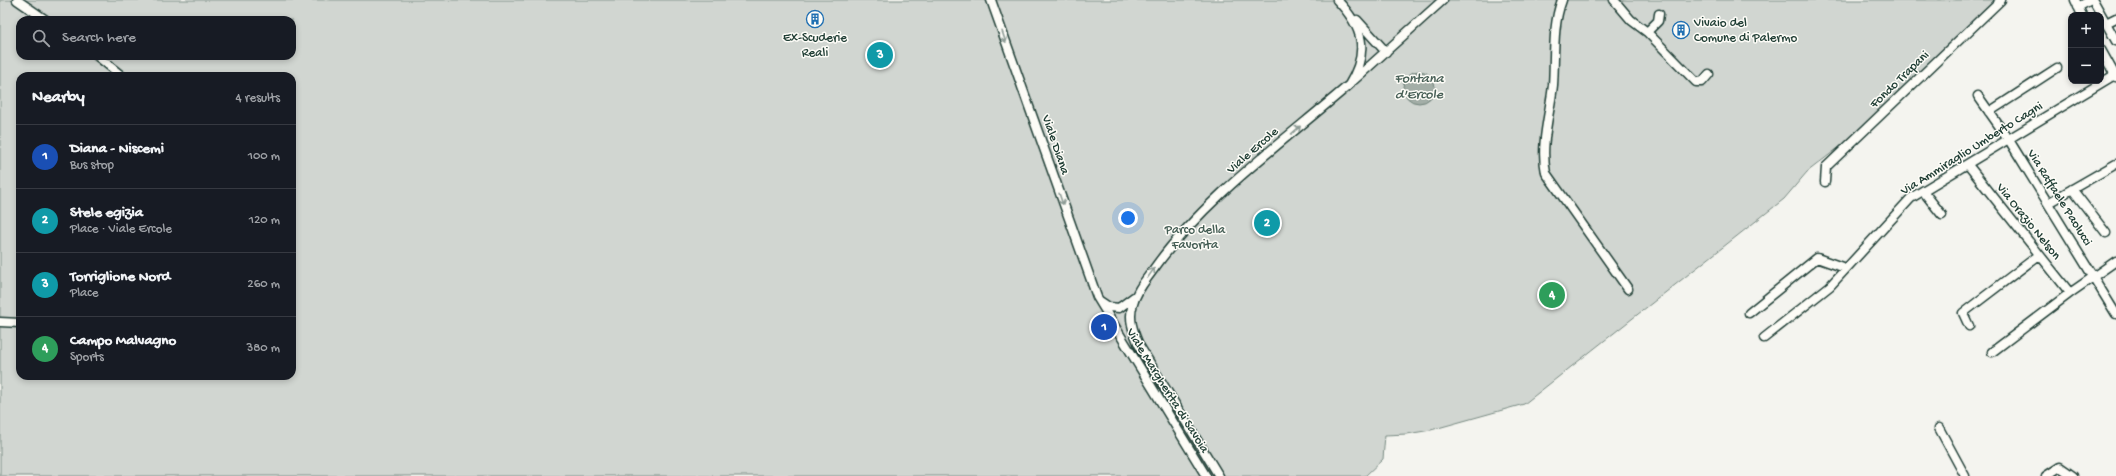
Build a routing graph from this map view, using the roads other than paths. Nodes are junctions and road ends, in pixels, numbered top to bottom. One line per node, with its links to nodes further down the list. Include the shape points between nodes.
1 (17, 0): 12 (street)
2 (991, 0): 43 (street, Viale Diana, one-way to 43)
3 (1337, 0): 10 (street, Viale Ercole)
4 (1443, 0): 17 (street)
5 (1562, 0): 40 (street, via 1557,12 1552,86 1543,155 1546,173)
6 (1614, 0): 15 (street, via 1631,20)
7 (2001, 0): 30 (street, Fondo Trapani, via 1826,167)
8 (2092, 0): 9 (street); 14 (street)
9 (2076, 4)
10 (1350, 13): 17 (street); 24 (street, Viale Ercole, via 1358,26 1361,53 1359,66)
11 (1659, 14): 15 (street, via 1658,21)
12 (40, 16)
13 (2116, 18): 14 (street)
14 (2106, 23): 16 (street)
15 (1647, 32): 22 (street, via 1696,82 1702,82)
16 (2116, 41)
17 (1386, 52): 24 (street)
18 (2104, 55): 23 (street)
19 (103, 60): 21 (street)
20 (2057, 68): 26 (street)
21 (117, 72)
22 (1709, 74)
23 (2116, 76): 27 (street, Via Ammiraglio Umberto Cagni)
24 (1349, 85): 41 (street, Viale Ercole, one-way to 24, via 1184,230 1234,183)
25 (1978, 96): 26 (street, Via Raffaele Paolucci)
26 (1989, 112): 27 (street, Via Raffaele Paolucci)
27 (2009, 140): 29 (street, Via Ammiraglio Umberto Cagni); 33 (street, Via Raffaele Paolucci)
28 (2116, 164): 31 (street)
29 (1968, 165): 32 (street, Via Ammiraglio Umberto Cagni); 36 (street, Via Orazio Nelson)
30 (1825, 182)
31 (2072, 189): 33 (street); 35 (street)
32 (1924, 191): 34 (street); 38 (street, Via Ammiraglio Umberto Cagni, via 1912,198)
33 (2048, 203): 39 (street, Via Raffaele Paolucci)
34 (1942, 215)
35 (2106, 233)
36 (2039, 255): 42 (street, Via Orazio Nelson); 49 (street, via 1963,313)
37 (2116, 261): 39 (street)
38 (1845, 268): 44 (street, via 1817,258); 50 (street, Via Ammiraglio Umberto Cagni, via 1830,286)
39 (2094, 276): 42 (street); 45 (street, Via Raffaele Paolucci)
40 (1628, 289)
41 (1138, 293): 43 (street, via 1119,308 1104,305); 46 (street, Viale Ercole, via 1133,304)
42 (2070, 293): 51 (street)
43 (1097, 297): 53 (street, Viale Margherita di Savoia)
44 (1749, 313)
45 (2116, 314)
46 (1131, 320): 54 (street, Viale Margherita di Savoia, via 1142,351)
47 (0, 322): 48 (street)
48 (16, 323)
49 (1969, 326)
50 (1764, 338)
51 (1992, 352)
52 (1939, 428): 55 (street)
53 (1206, 476)
54 (1219, 476)
55 (1965, 476)
56 (2046, 476): 57 (street, via 2060,467)
57 (2073, 476)

